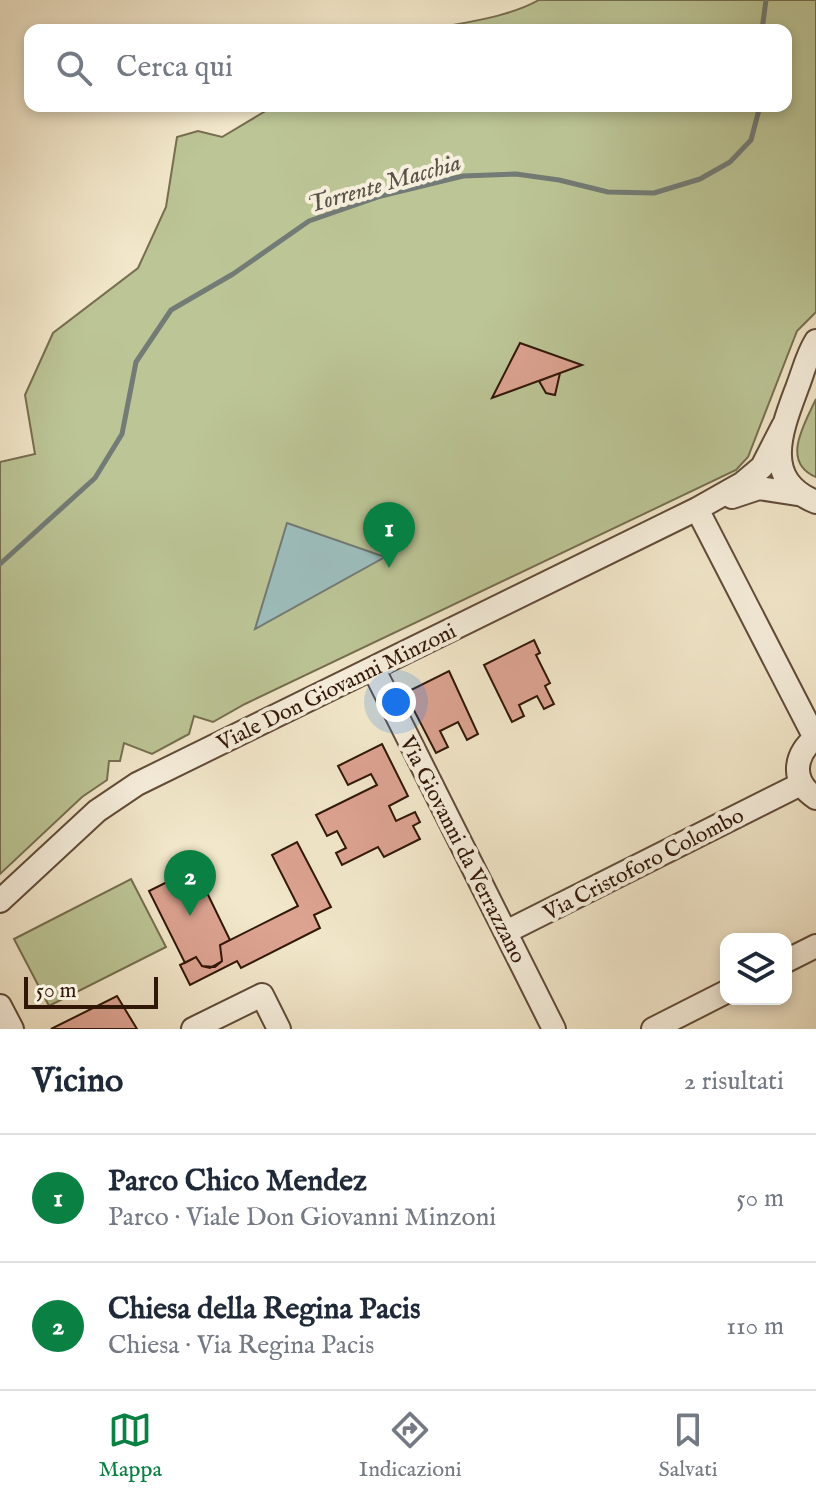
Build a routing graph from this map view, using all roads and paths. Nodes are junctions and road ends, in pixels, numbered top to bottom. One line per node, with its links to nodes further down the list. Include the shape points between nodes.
1 (816, 341): 2 (street)
2 (783, 426): 3 (street, via 783,471); 4 (street, via 762,467)
3 (807, 498): 4 (street, via 759,488)
4 (697, 509): 5 (street, Viale Don Giovanni Minzoni); 6 (street)
5 (373, 668): 8 (street, Viale Don Giovanni Minzoni, via 137,784 97,811); 9 (street, Via Giovanni da Verrazzano)
6 (812, 731): 7 (street, via 797,766)
7 (799, 792): 9 (street, Via Cristoforo Colombo)
8 (0, 901)
9 (506, 932): 17 (street, Via Giovanni da Verrazzano)
10 (816, 946): 11 (street)
11 (792, 958)
12 (720, 995): 18 (street)
13 (0, 1006): 14 (street)
14 (12, 1029)
15 (193, 1029): 16 (street, via 262,995)
16 (279, 1029)
17 (554, 1029)
18 (653, 1029)

